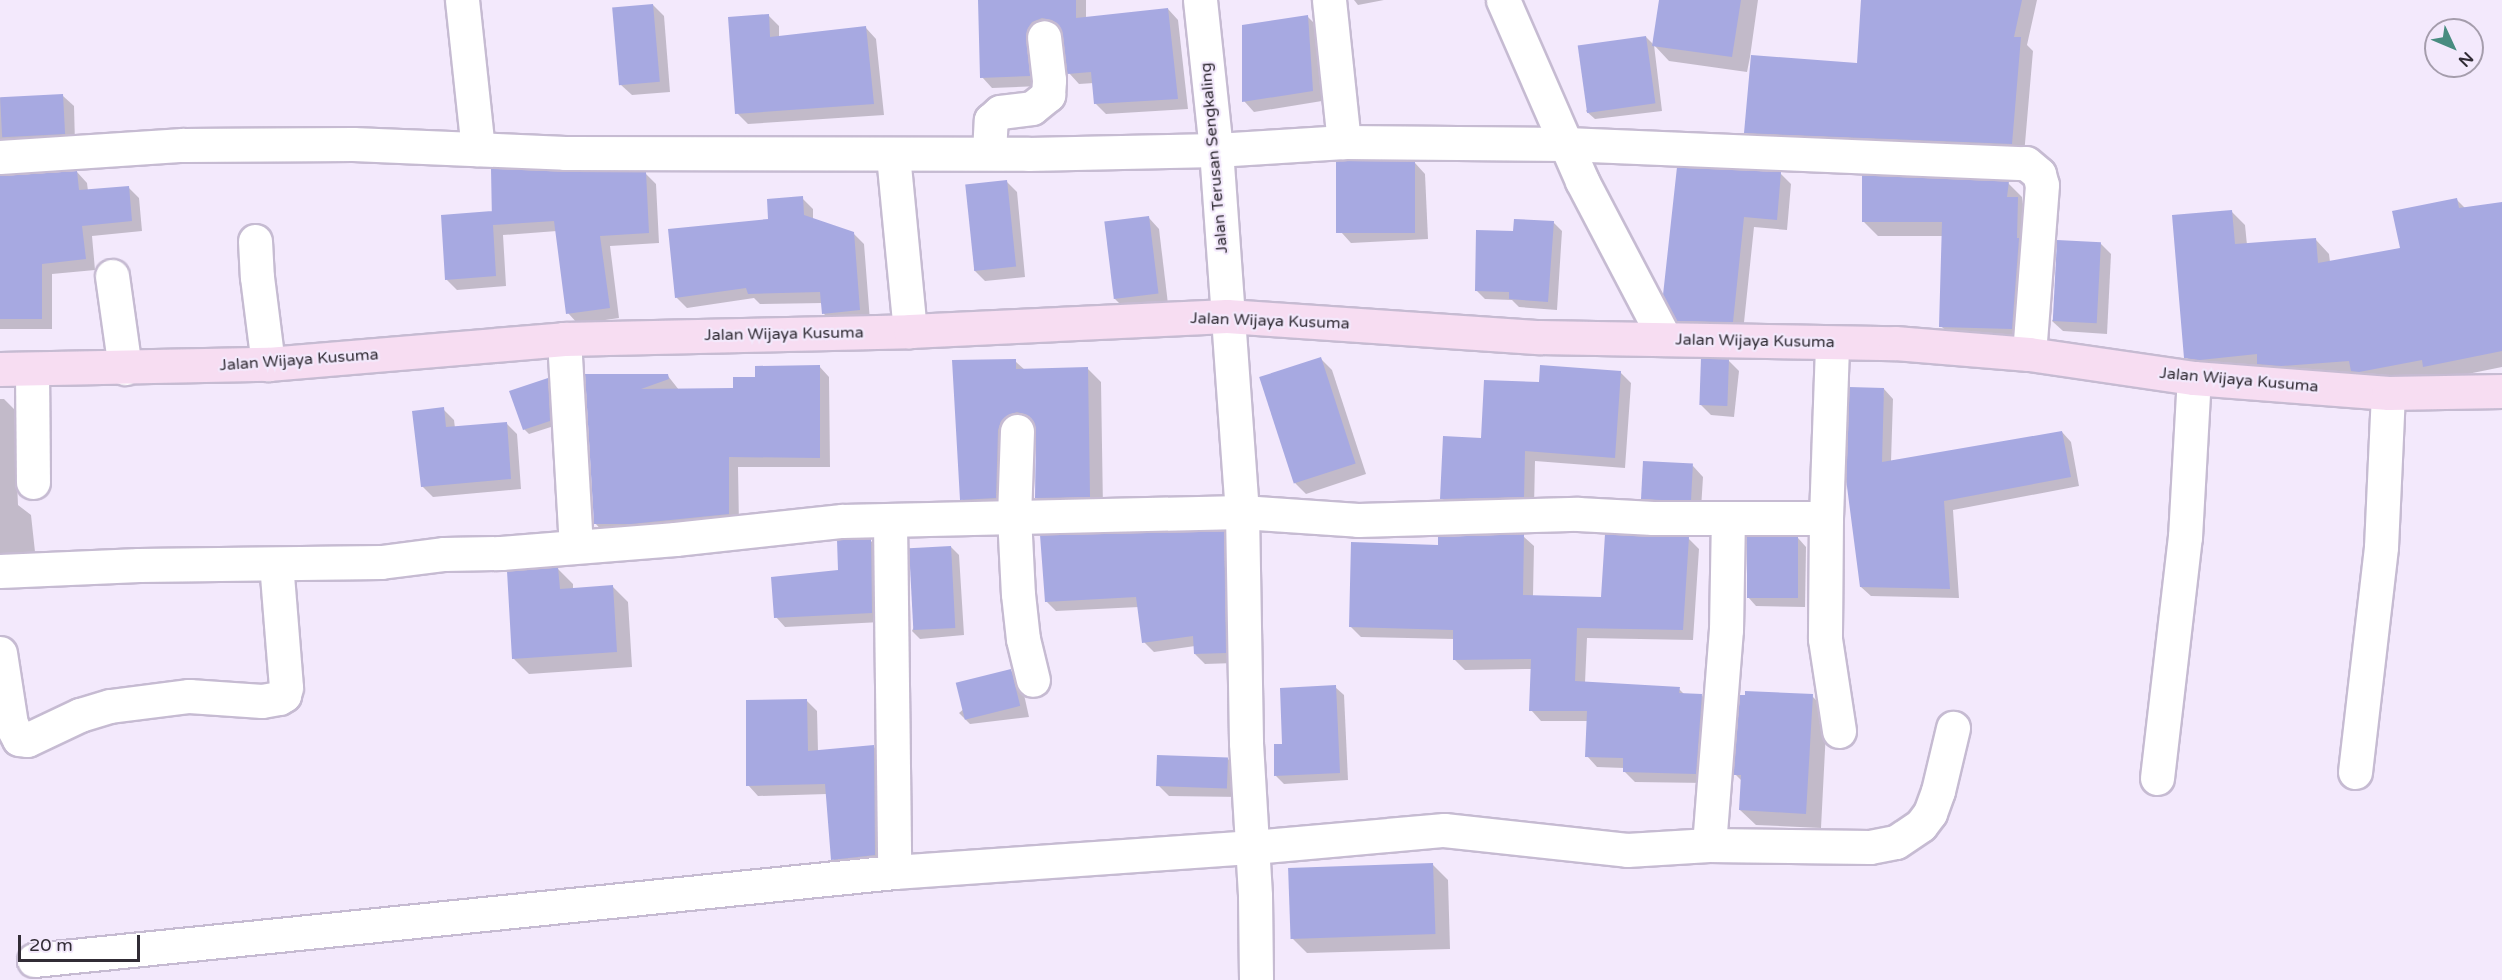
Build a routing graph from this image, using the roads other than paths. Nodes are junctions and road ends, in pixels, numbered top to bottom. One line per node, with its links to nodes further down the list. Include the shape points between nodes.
1 (462, 0): 8 (street)
2 (1200, 0): 9 (street, Jalan Terusan Sengkaling)
3 (1329, 0): 6 (street)
4 (1503, 0): 7 (street)
5 (1044, 37): 10 (street, via 1048,95 1032,108 1000,112 991,120)
6 (1344, 142): 7 (street); 9 (street)
7 (1566, 144): 18 (street); 20 (street, via 2026,163 2039,174 2042,185)
8 (478, 148): 11 (street, via 566,153); 12 (street, via 183,145)
9 (1216, 150): 10 (street); 15 (street, Jalan Terusan Sengkaling)
10 (989, 153): 11 (street)
11 (893, 155): 16 (street)
12 (0, 157)
13 (255, 241): 21 (street)
14 (112, 276): 22 (street)
15 (1227, 316): 16 (main road, Jalan Wijaya Kusuma); 18 (main road, Jalan Wijaya Kusuma, via 1539,337); 29 (street, Jalan Terusan Sengkaling)
16 (910, 331): 17 (main road, Jalan Wijaya Kusuma)
17 (564, 339): 21 (main road, Jalan Wijaya Kusuma); 34 (street)
18 (1665, 339): 19 (main road, Jalan Wijaya Kusuma)
19 (1832, 343): 20 (main road, Jalan Wijaya Kusuma, via 1895,343); 31 (street)
20 (2029, 354): 24 (main road, Jalan Wijaya Kusuma)
21 (268, 364): 22 (main road, Jalan Wijaya Kusuma)
22 (125, 368): 23 (main road, Jalan Wijaya Kusuma)
23 (16, 370): 28 (street)
24 (2194, 378): 26 (main road, Jalan Wijaya Kusuma); 42 (street, via 2185,537)
25 (2502, 391): 26 (main road, Jalan Wijaya Kusuma)
26 (2388, 393): 41 (street, via 2381,547)
27 (1017, 431): 30 (street)
28 (33, 482)
29 (1242, 512): 30 (street); 32 (street, via 1358,520 1578,514); 44 (street, Jalan Terusan Sengkaling, via 1246,743)
30 (1014, 516): 33 (street); 38 (street, via 1023,639)
31 (1826, 518): 32 (street); 40 (street, via 1825,639)
32 (1728, 519): 43 (street, via 1726,630)
33 (890, 521): 34 (street, via 843,521); 45 (street)
34 (576, 546): 35 (street, via 381,562)
35 (276, 564): 36 (street); 37 (street, via 286,687 279,698 262,701 189,696 119,704 19,740 10,723)
36 (0, 571)
37 (0, 653)
38 (1033, 680)
39 (1953, 728): 43 (street, via 1930,813 1922,825 1896,842 1870,847)
40 (1839, 731)
41 (2355, 772)
42 (2157, 778)
43 (1709, 845): 44 (street, via 1627,850 1444,830)
44 (1253, 847): 45 (street); 47 (street, Jalan Terusan Sengkaling)
45 (894, 872): 46 (street)
46 (34, 960)
47 (1256, 980)

